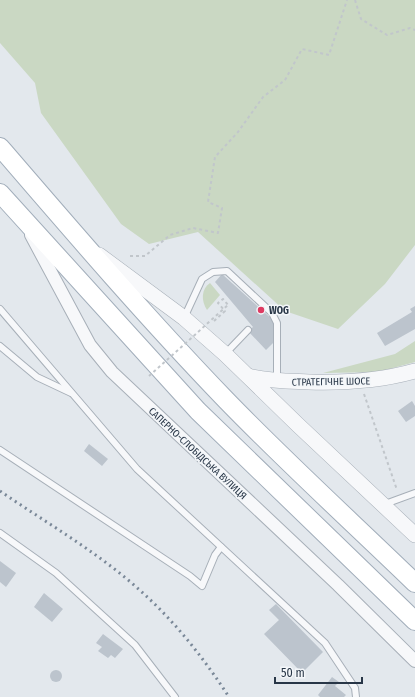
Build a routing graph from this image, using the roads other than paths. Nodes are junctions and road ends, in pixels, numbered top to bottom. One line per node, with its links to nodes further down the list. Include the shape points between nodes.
1 (0, 147): 4 (main road)
2 (0, 193): 3 (main road, САПЕРНО-СЛОБІДСЬКА ВУЛИЦЯ)
3 (20, 216): 21 (main road, САПЕРНО-СЛОБІДСЬКА ВУЛИЦЯ, via 198,411); 22 (street, САПЕРНО-СЛОБІДСЬКА ВУЛИЦЯ, via 90,345 112,372)
4 (85, 246): 6 (street, via 127,274); 20 (main road, via 226,400)
5 (0, 309): 13 (lane)
6 (184, 318): 9 (street); 12 (lane, via 202,279 213,272 227,271 272,313 277,323)
7 (248, 330): 9 (lane)
8 (0, 346): 13 (lane, via 37,378)
9 (226, 354): 11 (street)
10 (415, 371): 12 (street, СТРАТЕГІЧНЕ ШОСЕ, via 389,379)
11 (247, 376): 12 (street, СТРАТЕГІЧНЕ ШОСЕ); 16 (street)
12 (277, 382)
13 (73, 394): 19 (lane, via 137,469)
14 (0, 450): 19 (lane, via 184,571 202,586 215,555)
15 (415, 493): 16 (lane)
16 (384, 505): 18 (street)
17 (0, 533): 23 (lane, via 56,573 135,644)
18 (415, 535)
19 (222, 547): 24 (lane, via 325,643 355,688)
20 (415, 583)
21 (415, 621)
22 (415, 661)
23 (175, 697)
24 (356, 697)

